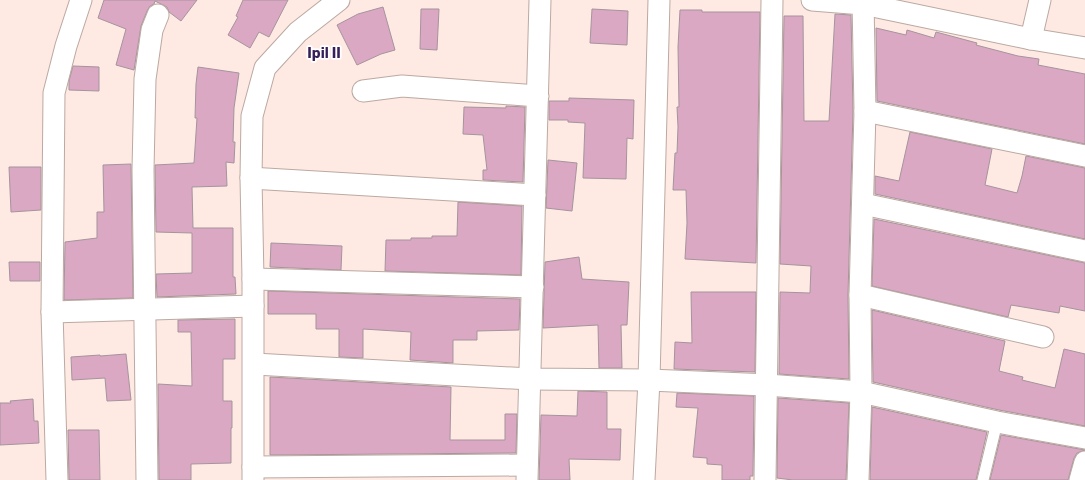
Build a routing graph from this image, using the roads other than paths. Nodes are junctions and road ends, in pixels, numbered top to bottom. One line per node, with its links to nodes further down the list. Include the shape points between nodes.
1 (81, 0): 25 (street, via 54,93)
2 (339, 0): 16 (street, via 298,32 265,68 252,116)
3 (540, 0): 13 (street)
4 (659, 0): 29 (street)
5 (772, 0): 30 (street)
6 (812, 0): 8 (street)
7 (1040, 0): 10 (street)
8 (863, 2): 10 (street); 14 (street)
9 (158, 15): 24 (street, via 152,30 145,79 143,170)
10 (1031, 39): 11 (street)
11 (1085, 48)
12 (363, 91): 13 (street, via 402,86)
13 (538, 96): 17 (street)
14 (865, 111): 15 (street); 18 (street)
15 (1085, 156)
16 (251, 178): 17 (street); 20 (street)
17 (535, 195): 21 (street)
18 (863, 204): 19 (street); 22 (street)
19 (1085, 251)
20 (253, 278): 21 (street); 23 (street)
21 (533, 287): 28 (street)
22 (860, 295): 26 (street); 31 (street)
23 (253, 306): 24 (street); 27 (street)
24 (146, 308): 25 (street); 38 (street)
25 (52, 312): 37 (street)
26 (1043, 337)
27 (254, 364): 28 (street); 35 (street)
28 (530, 379): 29 (street); 36 (street)
29 (649, 380): 30 (street); 39 (street)
30 (767, 386): 31 (street); 40 (street)
31 (862, 392): 32 (street); 41 (street)
32 (997, 422): 33 (street); 42 (lane)
33 (1085, 438)
34 (1085, 462): 43 (street)
35 (253, 473): 36 (street)
36 (527, 473)
37 (56, 480)
38 (147, 480)
39 (644, 480)
40 (765, 480)
41 (858, 480)
42 (983, 480)
43 (1080, 480)

